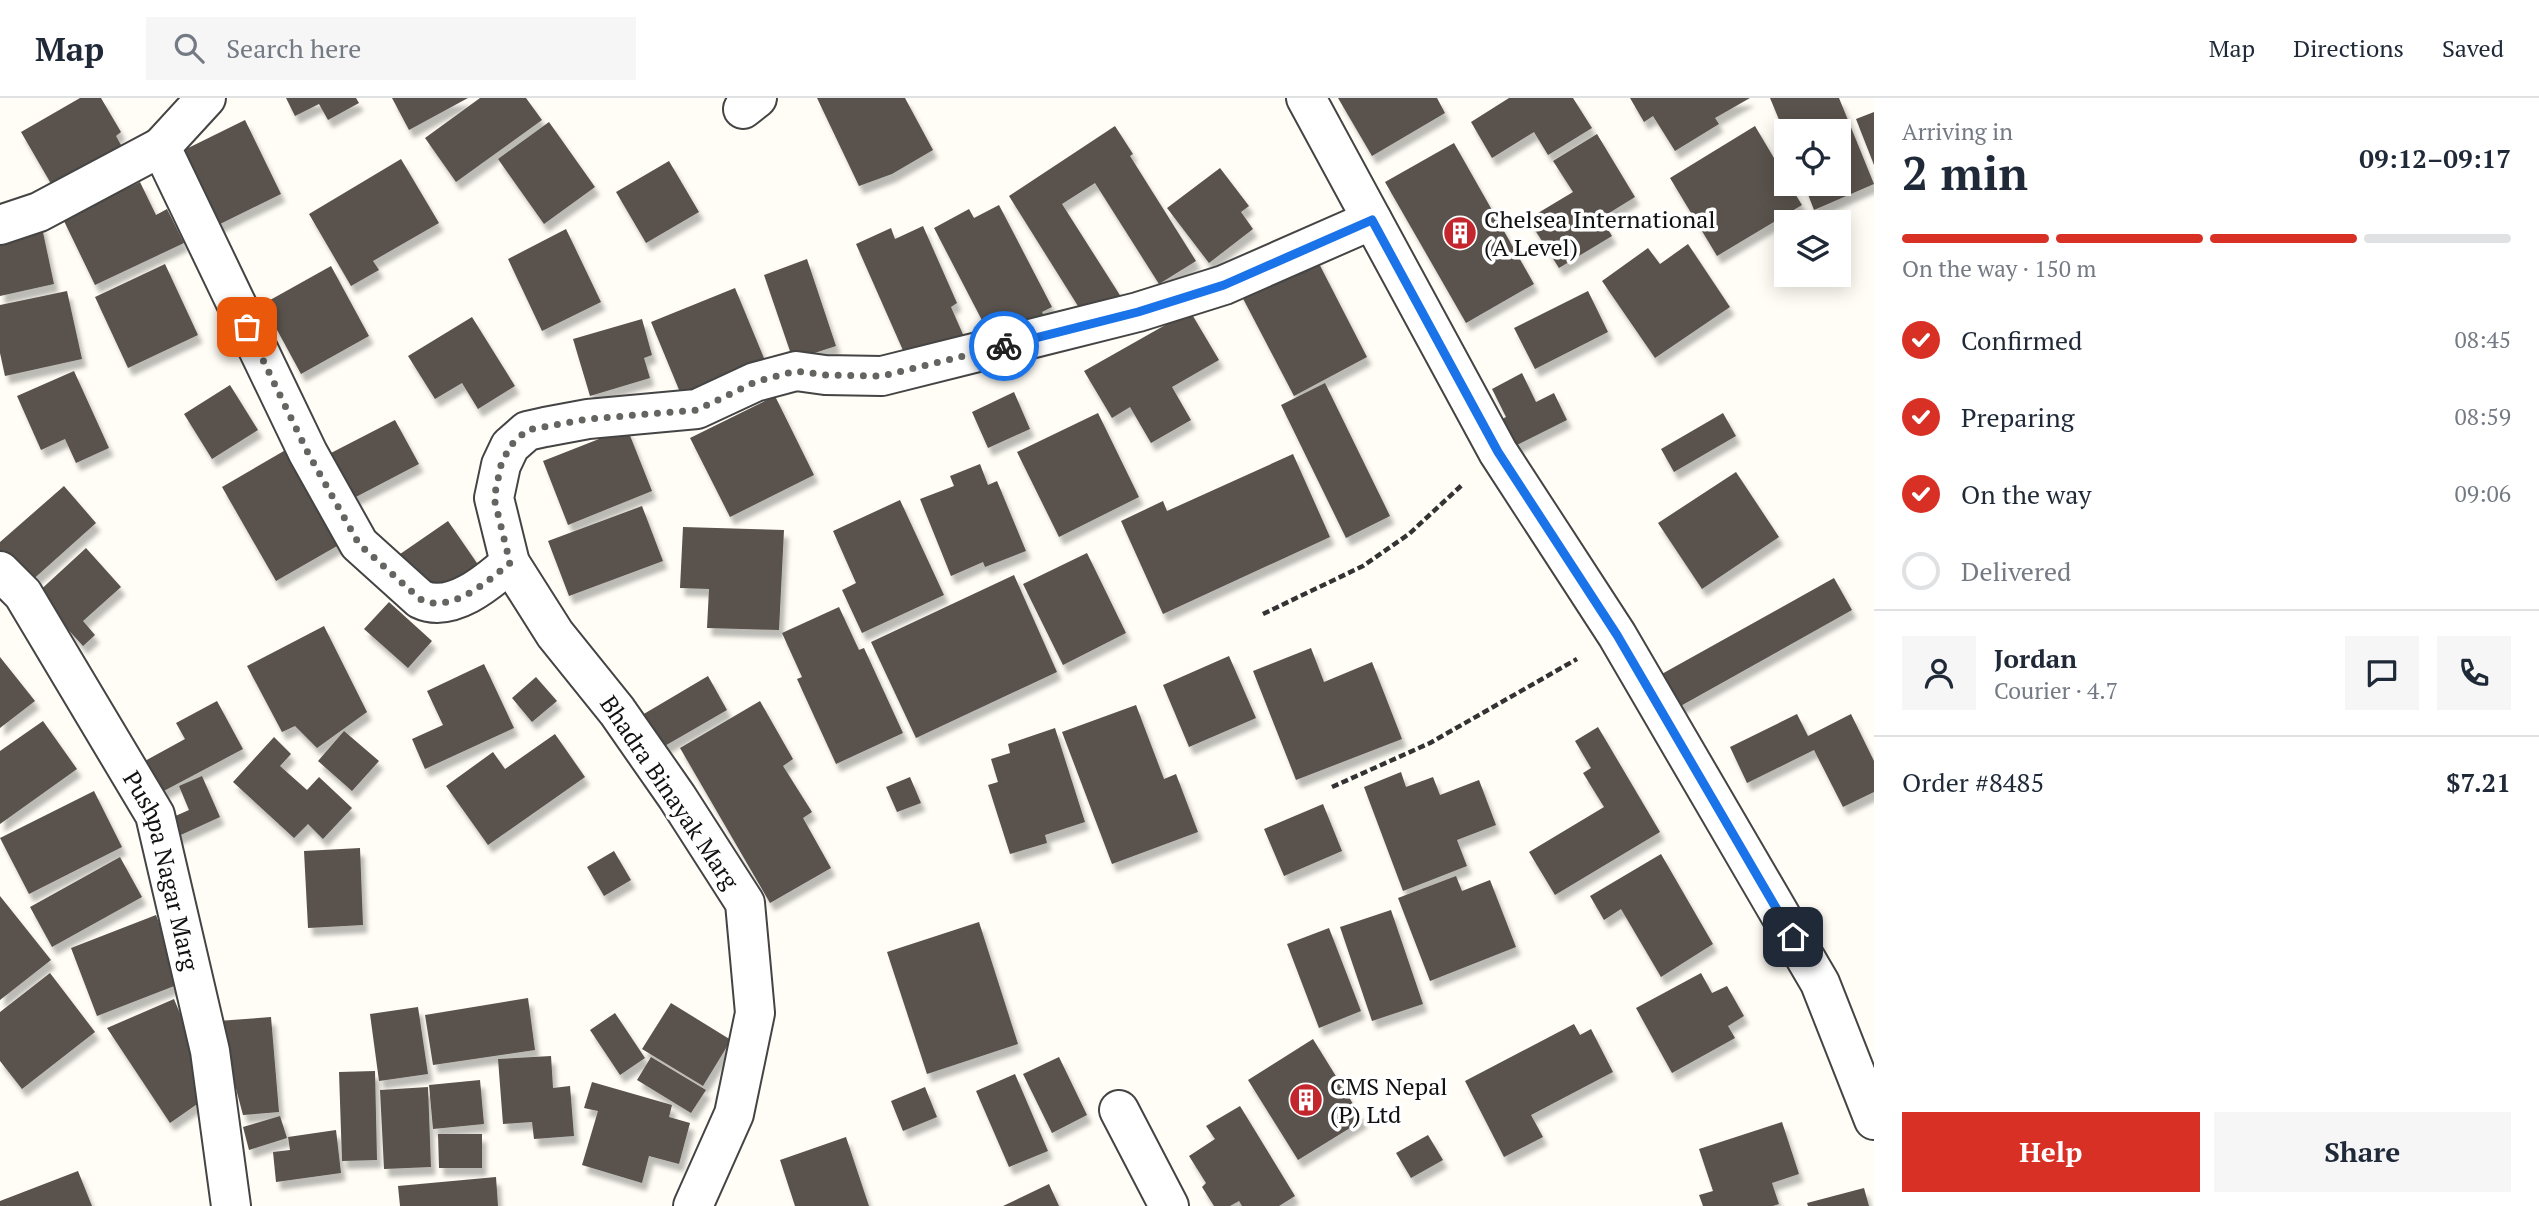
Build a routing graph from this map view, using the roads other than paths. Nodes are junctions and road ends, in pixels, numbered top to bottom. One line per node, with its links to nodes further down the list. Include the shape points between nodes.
1 (206, 98): 3 (street)
2 (1307, 98): 4 (street)
3 (161, 147): 5 (street, via 40,212); 6 (street, via 308,453 359,544 427,603 443,603 479,589)
4 (1372, 220): 6 (street, Bhadra Binayak Marg, via 1224,285 1138,312 909,370 882,376 796,371 755,382 697,410 588,419 527,430 510,446 494,498); 9 (street, via 1498,452 1617,635 1820,983)
5 (0, 225)
6 (510, 563): 11 (street, Bhadra Binayak Marg, via 555,634 670,787 745,903 755,1013 734,1114)
7 (0, 570): 10 (street, Pushpa Nagar Marg, via 23,594 155,815 210,1051)
8 (1119, 1110): 12 (street)
9 (1874, 1120)
10 (231, 1206)
11 (693, 1206)
12 (1169, 1206)

